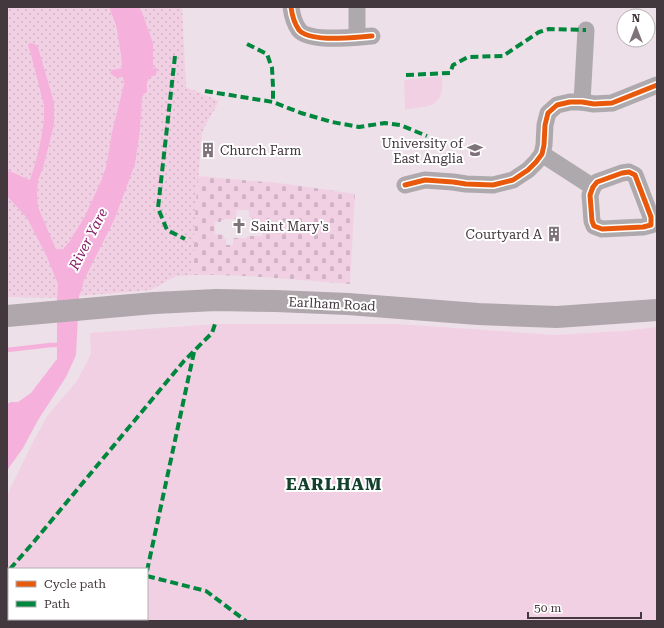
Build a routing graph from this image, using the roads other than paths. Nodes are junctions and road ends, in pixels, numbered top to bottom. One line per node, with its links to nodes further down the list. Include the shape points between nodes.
1 (291, 7): 2 (street, via 293,20 300,31 309,36 323,38 364,36)
2 (357, 7)
3 (586, 30): 5 (street)
4 (657, 85): 5 (street, via 612,103)
5 (582, 102): 6 (street, via 557,105 548,113)
6 (542, 154): 7 (street, via 528,170 513,180 493,185 424,180); 8 (street)
7 (405, 185)
8 (593, 187)
9 (657, 310): 10 (main road, Earlham Road, via 556,317 348,304 216,300)
10 (16, 315)

